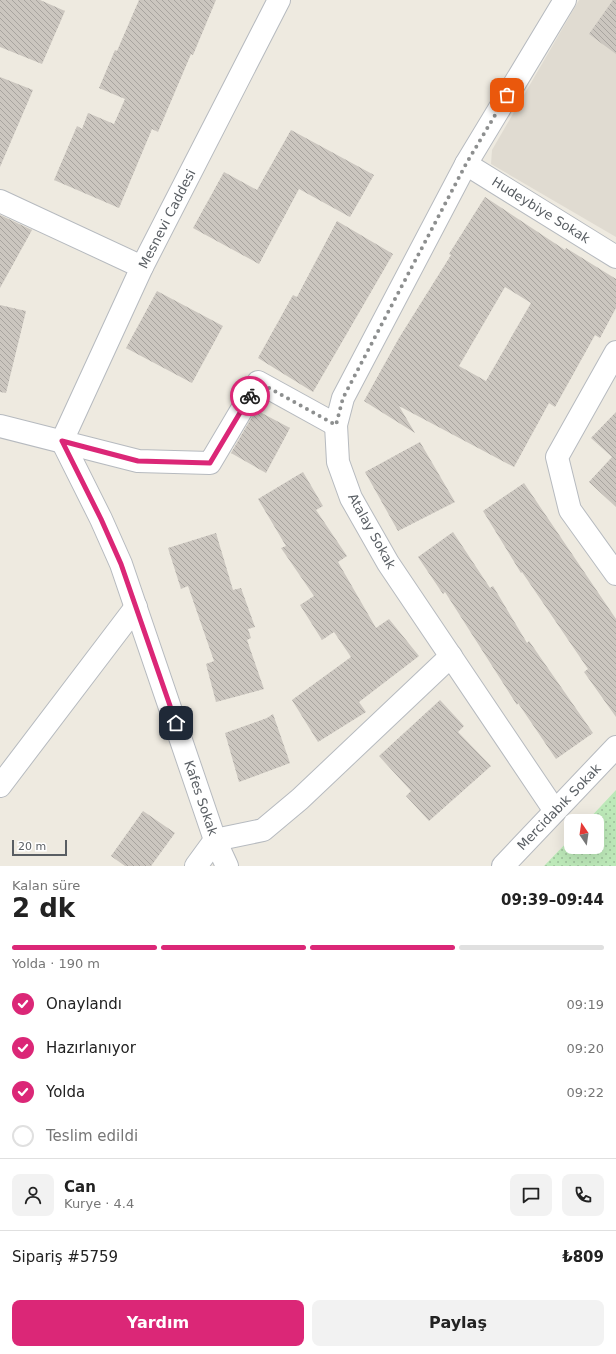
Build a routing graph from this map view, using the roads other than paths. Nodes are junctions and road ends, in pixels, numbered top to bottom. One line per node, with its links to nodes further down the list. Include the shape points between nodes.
1 (279, 0): 6 (street, Mesnevi Caddesi)
2 (565, 0): 3 (street, Atalay Sokak)
3 (466, 164): 5 (street, Hudeybiye Sokak); 8 (street, Atalay Sokak, via 343,398)
4 (0, 201): 6 (street)
5 (616, 257)
6 (142, 267): 10 (street, Mesnevi Caddesi)
7 (616, 352): 11 (street, via 557,457 570,510)
8 (336, 425): 10 (street, via 258,382 210,463 138,461); 13 (street, Atalay Sokak, via 338,462 351,498 388,563)
9 (0, 426): 10 (street)
10 (62, 441): 12 (street, Kafes Sokak, via 101,519)
11 (616, 574)
12 (136, 607): 15 (street); 17 (street, Kafes Sokak)
13 (451, 656): 16 (street, Atalay Sokak); 17 (street, via 300,799 263,830)
14 (616, 748): 16 (street, Mercidabık Sokak)
15 (0, 786)
16 (555, 811): 20 (street, Mercidabık Sokak)
17 (215, 840): 18 (street); 19 (street, Kafes Sokak)
18 (196, 866)
19 (227, 866)
20 (503, 866)

